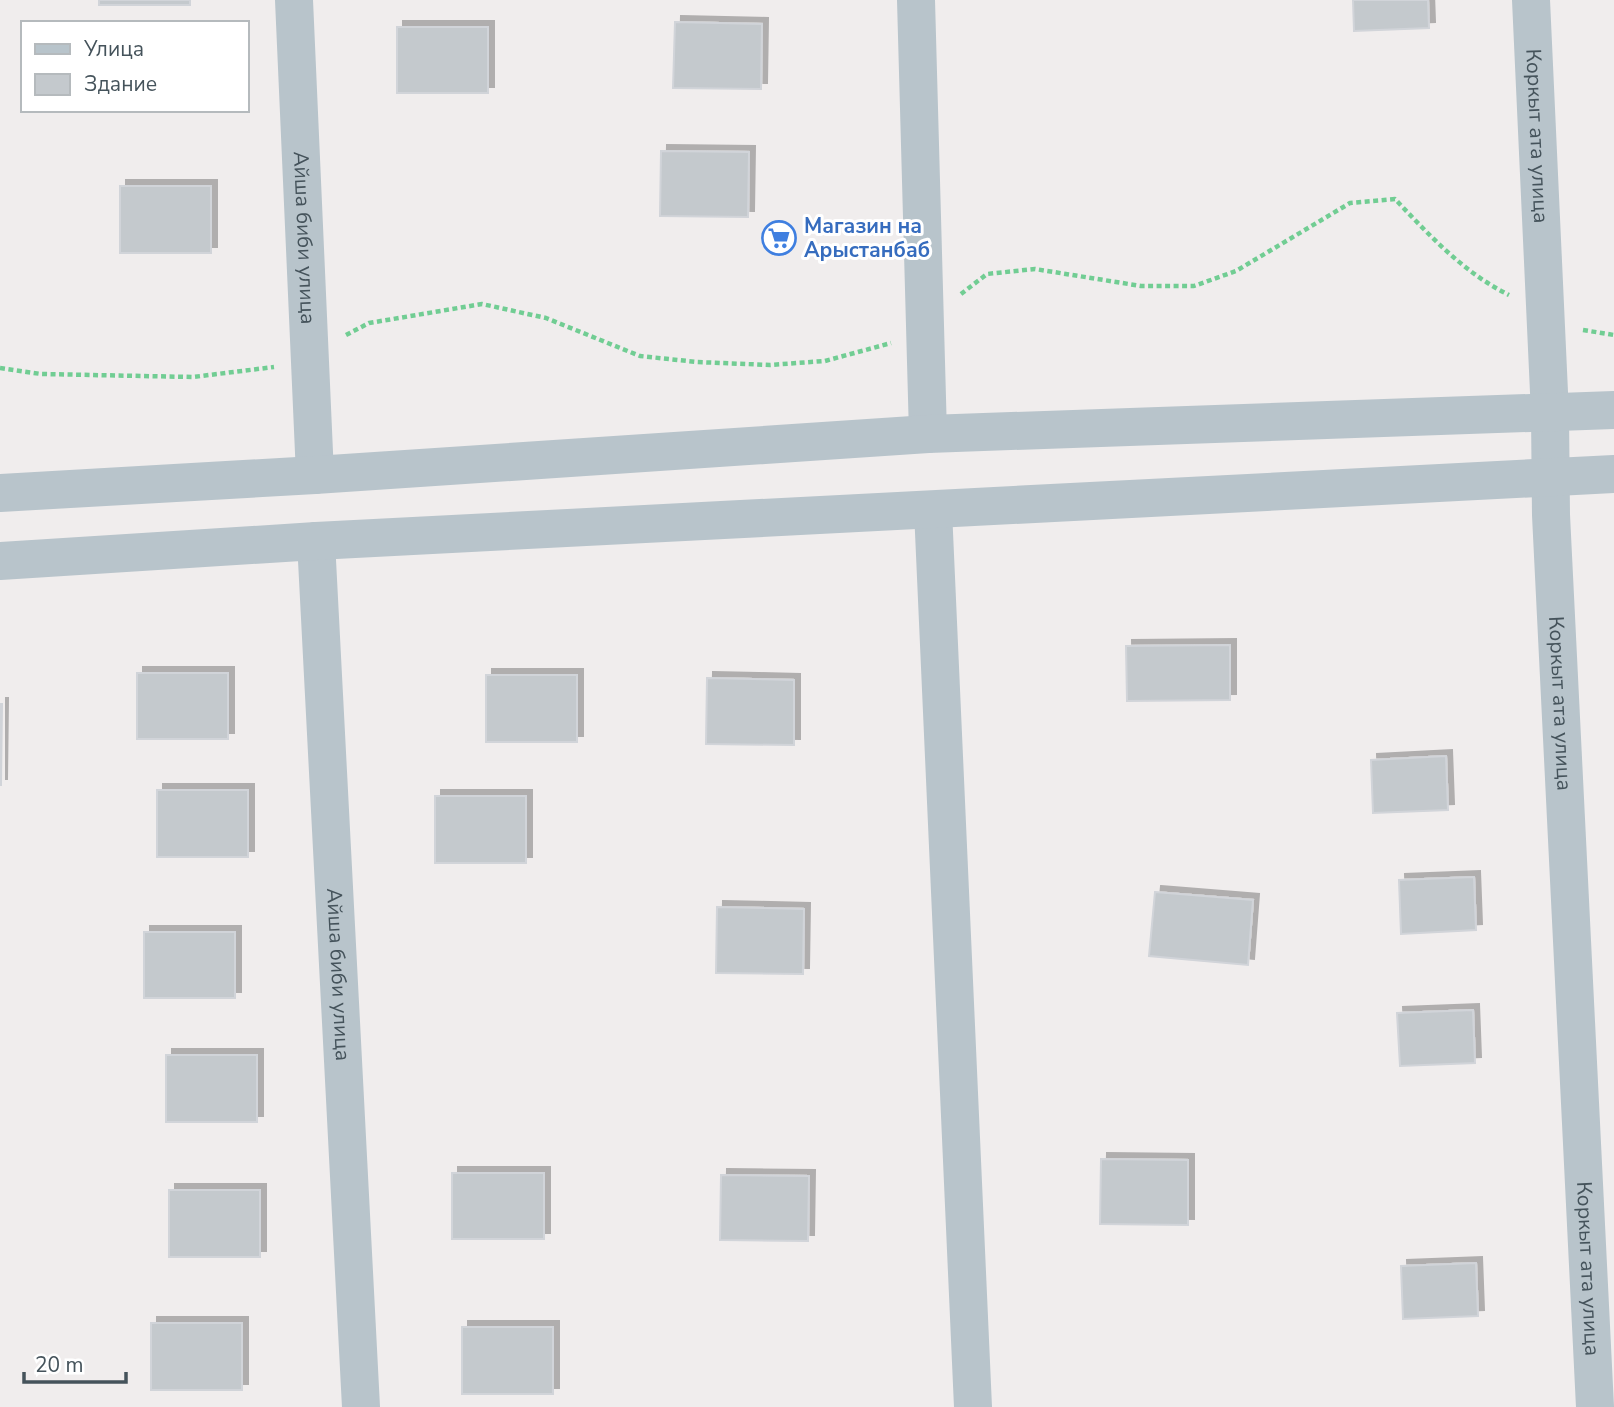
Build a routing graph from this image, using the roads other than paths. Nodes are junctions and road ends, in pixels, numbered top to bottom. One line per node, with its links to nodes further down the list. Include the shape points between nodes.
1 (294, 0): 8 (street, Айша биби улица)
2 (916, 0): 6 (street)
3 (1531, 0): 5 (street, Коркыт ата улица)
4 (1614, 410): 5 (street)
5 (1550, 414): 6 (street); 9 (street, Коркыт ата улица)
6 (928, 434): 8 (street)
7 (1614, 474): 9 (street)
8 (316, 475): 10 (street)
9 (1550, 478): 11 (street); 16 (street, Коркыт ата улица)
10 (0, 493)
11 (933, 510): 12 (street); 15 (street)
12 (316, 541): 13 (street); 14 (street, Айша биби улица)
13 (0, 561)
14 (360, 1407)
15 (973, 1407)
16 (1595, 1407)

